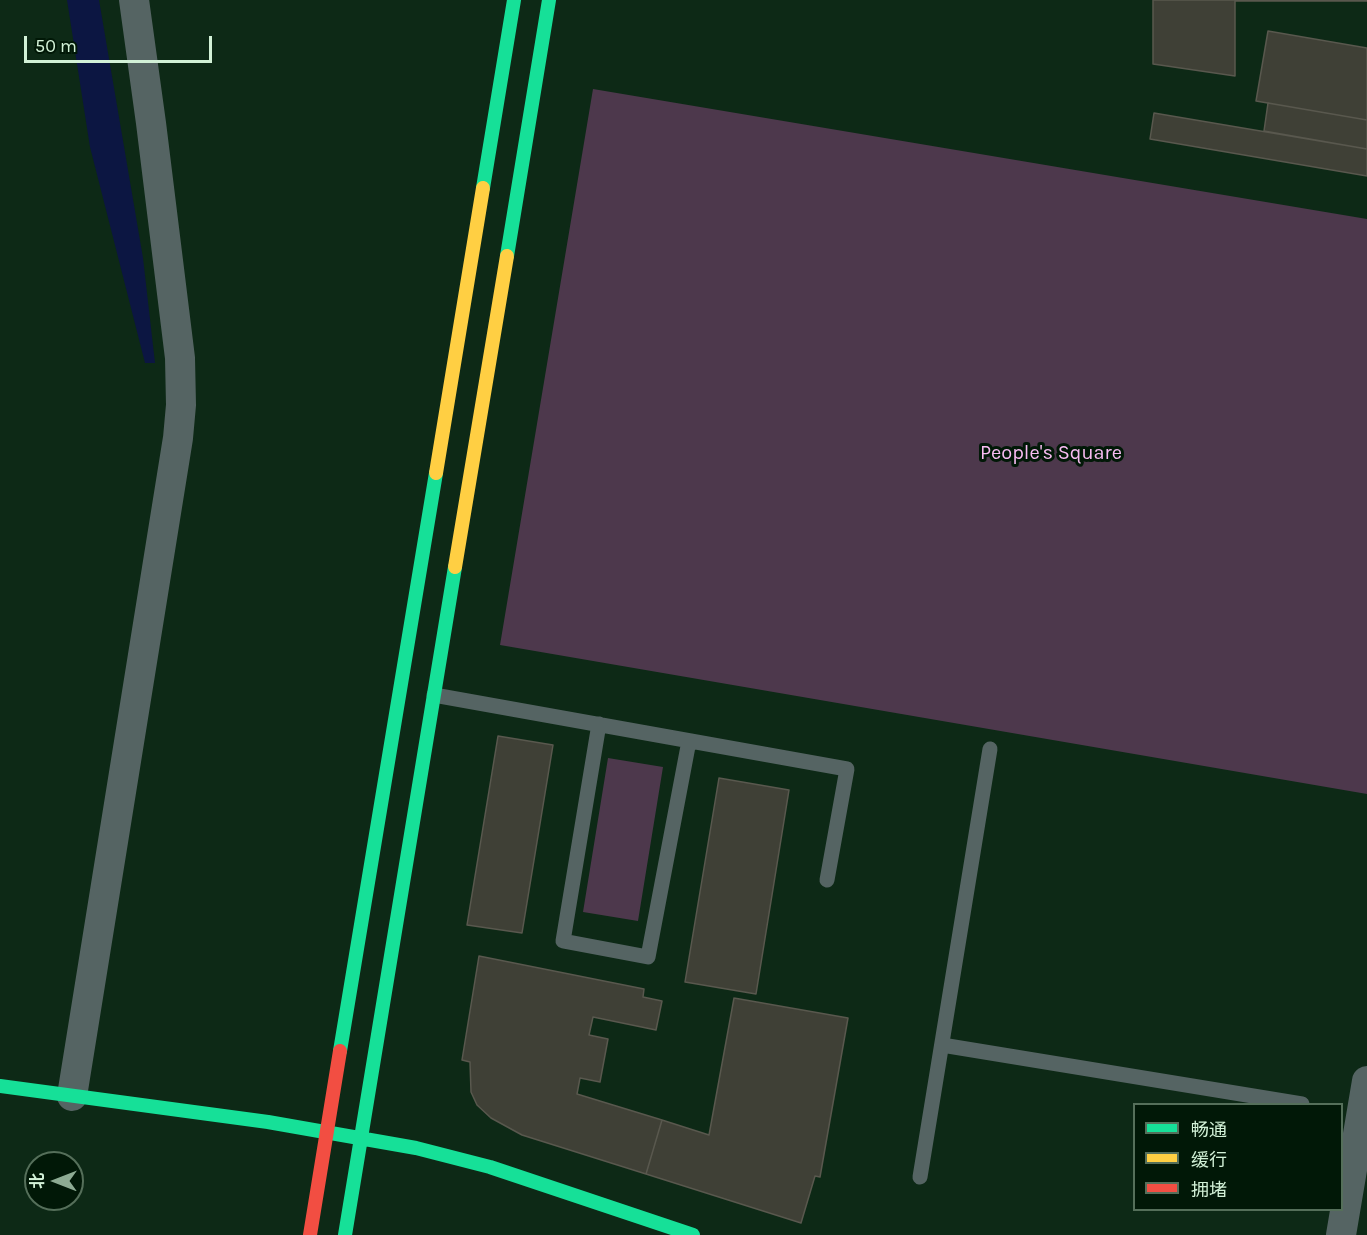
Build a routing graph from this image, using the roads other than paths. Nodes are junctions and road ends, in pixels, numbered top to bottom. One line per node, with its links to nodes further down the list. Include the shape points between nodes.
1 (134, 0): 12 (street, via 179,346 181,405)
2 (514, 0): 15 (main road)
3 (549, 0): 4 (main road)
4 (434, 695): 5 (lane); 16 (main road)
5 (599, 724): 6 (lane); 6 (lane, via 563,941 648,957)
6 (688, 741): 8 (lane, via 847,769)
7 (990, 749): 9 (lane)
8 (827, 880)
9 (942, 1046): 13 (lane); 17 (lane)
10 (1367, 1081): 14 (street)
11 (0, 1086): 12 (main road)
12 (72, 1096): 15 (main road)
13 (1296, 1103)
14 (1360, 1124): 21 (street)
15 (327, 1132): 16 (main road); 18 (main road)
16 (361, 1138): 19 (main road); 20 (main road, via 490,1167)
17 (920, 1177)
18 (310, 1235)
19 (345, 1235)
20 (693, 1235)
21 (1341, 1235)

